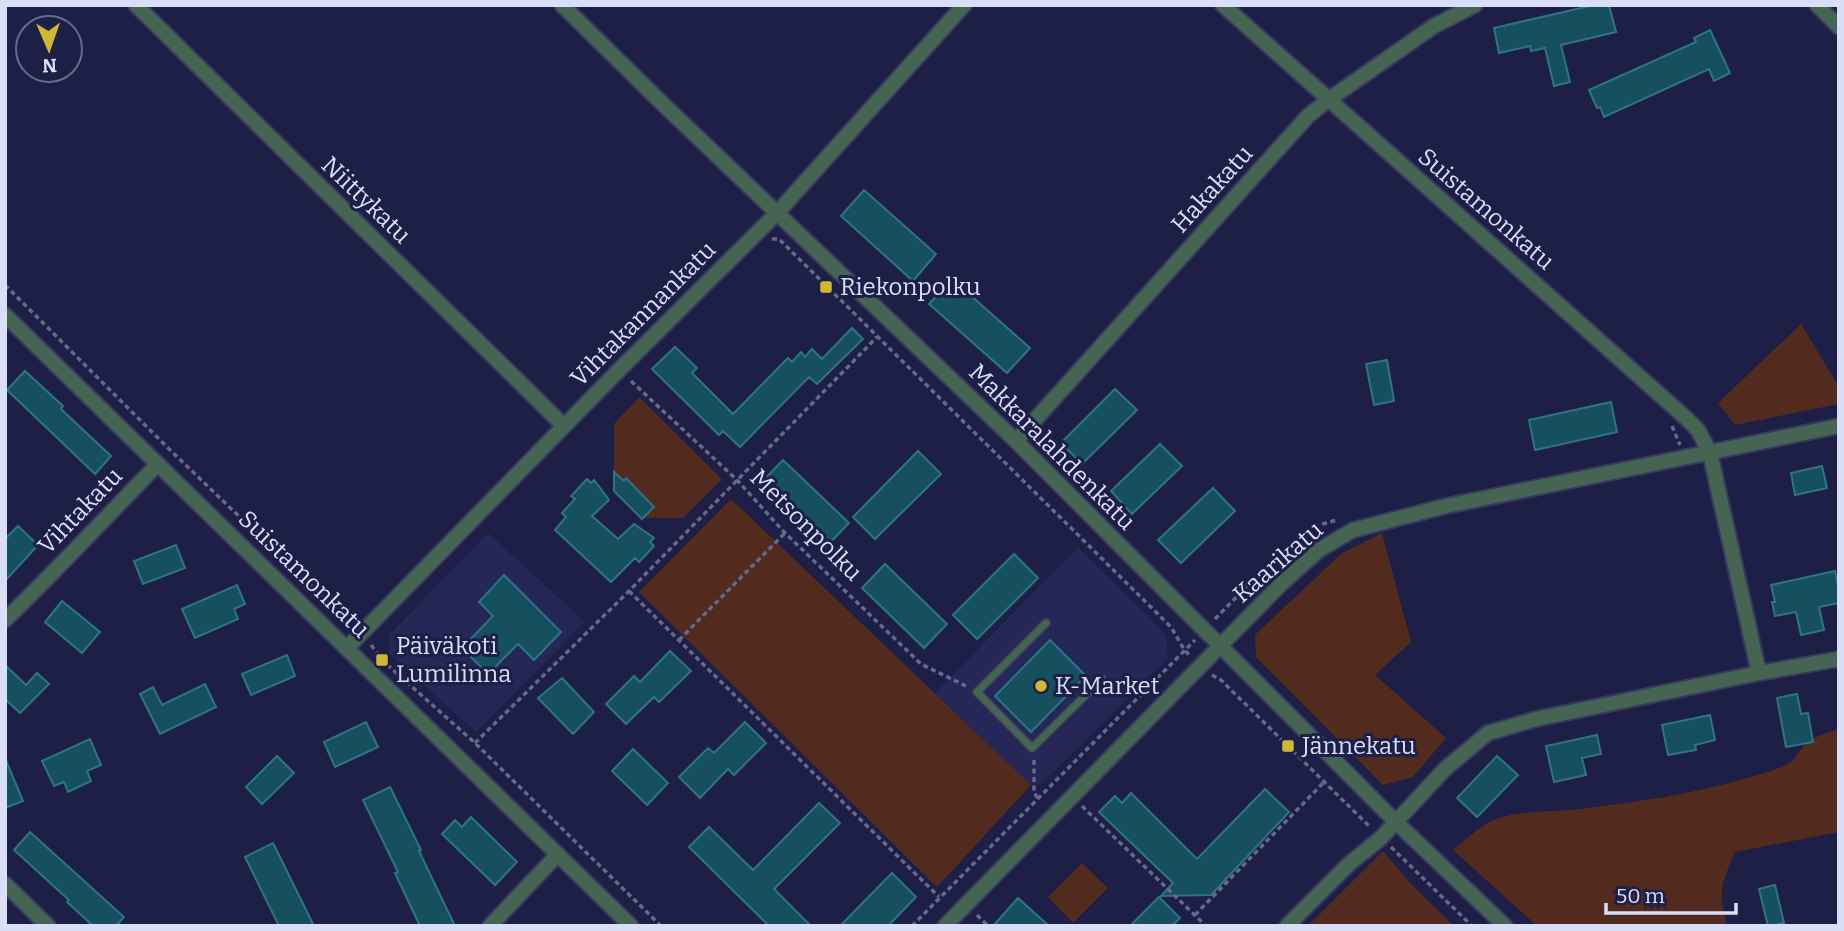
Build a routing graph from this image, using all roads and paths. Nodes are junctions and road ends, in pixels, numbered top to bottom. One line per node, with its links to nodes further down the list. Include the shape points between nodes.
1 (136, 5): 16 (street, Niittykatu)
2 (562, 5): 9 (street, Makkaralahdenkatu)
3 (964, 5): 9 (street, Vihtakannankatu)
4 (1223, 5): 8 (street, Suistamonkatu)
5 (1475, 5): 8 (street, Hakakatu, via 1434,26)
6 (1817, 5): 7 (street)
7 (1839, 27)
8 (1328, 100): 18 (street, Hakakatu, via 1308,116); 19 (street, Suistamonkatu, via 1688,419)
9 (777, 213): 13 (street, Makkaralahdenkatu); 15 (street, Vihtakannankatu)
10 (767, 239): 14 (path, via 779,239)
11 (5, 285): 28 (path)
12 (5, 315): 20 (street, Suistamonkatu)
13 (891, 322): 14 (path); 18 (street, Makkaralahdenkatu)
14 (878, 337): 21 (path); 32 (path, via 1171,627)
15 (620, 369): 16 (street, Vihtakannankatu); 21 (path, Metsonpolku)
16 (564, 426): 28 (street, Vihtakannankatu)
17 (1839, 426): 19 (street, Kaarikatu)
18 (1016, 441): 27 (street, Makkaralahdenkatu)
19 (1710, 453): 30 (street, Kaarikatu, via 1446,506 1353,530 1306,561); 35 (street, Suistamonkatu)
20 (158, 464): 25 (street, Vihtakatu); 31 (street, Suistamonkatu)
21 (737, 480): 23 (path, Metsonpolku); 24 (path)
22 (1337, 520): 27 (path, via 1311,527)
23 (785, 533): 29 (path); 37 (path, Metsonpolku, via 921,664)
24 (629, 591): 29 (path); 38 (path)
25 (5, 620)
26 (1046, 622): 37 (lane)
27 (1204, 630): 30 (street, Makkaralahdenkatu); 32 (path)
28 (362, 633): 31 (street, Vihtakannankatu); 38 (path, via 382,660)
29 (680, 640): 47 (path)
30 (1221, 646): 34 (street, Kaarikatu); 43 (street, Makkaralahdenkatu)
31 (346, 648): 45 (street, Suistamonkatu)
32 (1185, 651): 34 (path); 42 (path)
33 (1839, 659): 35 (street)
34 (1200, 667): 40 (path, via 1220,680); 41 (street, Kaarikatu)
35 (1759, 673): 43 (street, via 1488,733)
36 (1102, 679): 39 (lane)
37 (977, 692): 39 (lane)
38 (475, 744): 52 (path)
39 (1032, 747): 42 (path)
40 (1325, 781): 44 (path); 48 (path)
41 (1072, 797): 48 (path); 54 (street, Kaarikatu)
42 (1038, 799): 47 (path)
43 (1396, 822): 44 (street); 58 (street, Makkaralahdenkatu)
44 (1381, 838): 56 (street, via 1349,863); 57 (path)
45 (558, 854): 50 (street); 51 (street, Suistamonkatu)
46 (5, 884): 49 (street)
47 (940, 897): 53 (path)
48 (1195, 915): 55 (path)
49 (48, 926)
50 (490, 926)
51 (631, 926)
52 (661, 926)
53 (912, 926)
54 (945, 926)
55 (1206, 926)
56 (1287, 926)
57 (1472, 926)
58 (1505, 926)

